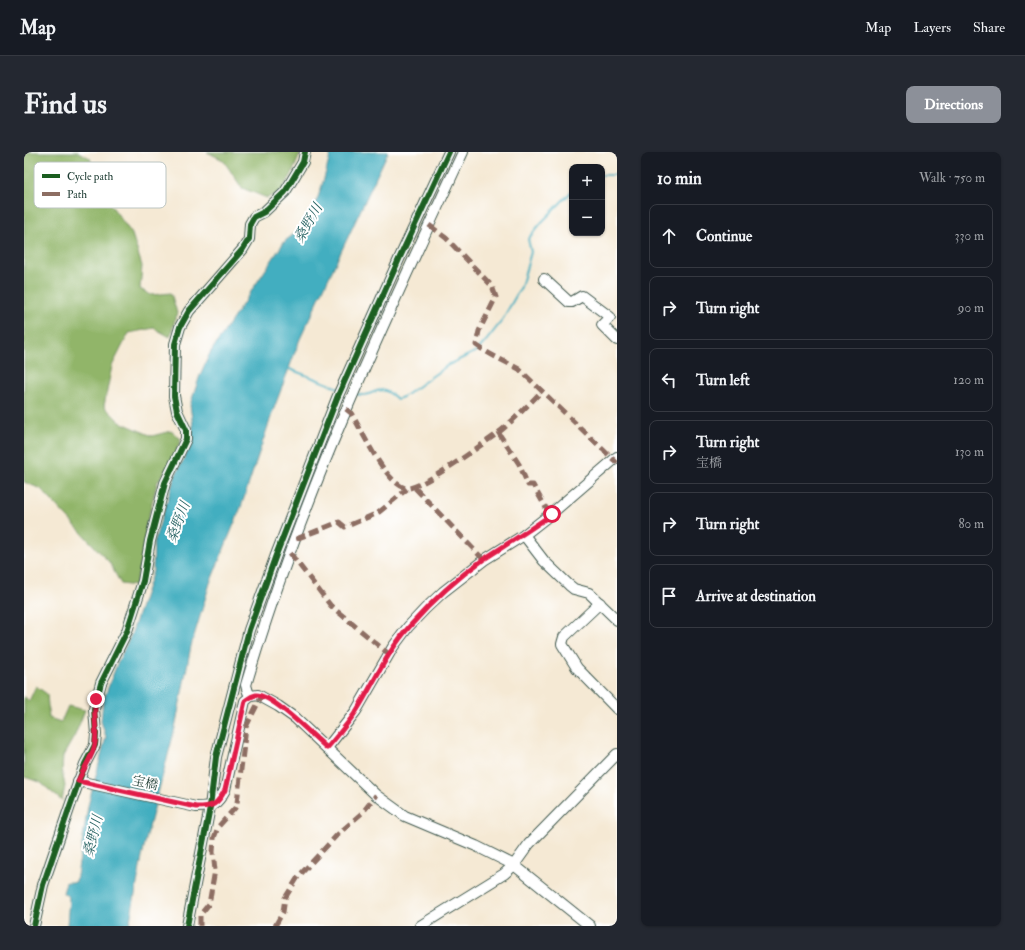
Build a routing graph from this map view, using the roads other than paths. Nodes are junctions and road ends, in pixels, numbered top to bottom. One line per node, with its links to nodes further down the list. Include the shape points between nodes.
1 (306, 152): 14 (street, via 285,192 270,207 254,217 250,224 249,239 243,249 189,311 180,327 175,344 174,396 186,430 186,440 164,483 143,581 127,630 101,683 94,709 95,745)
2 (449, 152): 15 (street, via 338,398 276,555 249,630 216,757)
3 (463, 152): 10 (street, via 348,403 266,618 246,685)
4 (544, 279): 5 (street, via 569,302 582,296 606,312 610,317 602,325)
5 (617, 340)
6 (617, 457): 7 (street)
7 (524, 535): 8 (street, via 544,561 569,585 589,593); 12 (street, via 484,560 443,592 408,627 356,711)
8 (600, 603): 9 (street); 11 (street, via 564,637 562,644 582,674)
9 (617, 620)
10 (251, 696): 12 (street, via 258,695 278,706); 15 (street, via 245,701 225,790 220,800)
11 (617, 708)
12 (327, 748): 16 (street, via 376,795 405,816)
13 (617, 754): 16 (street, via 529,844)
14 (78, 781): 15 (street, 宝橋, via 196,807); 17 (street, via 43,885)
15 (210, 807): 18 (street)
16 (514, 865): 19 (street, via 504,874); 20 (street)
17 (34, 926)
18 (187, 926)
19 (420, 926)
20 (590, 926)

